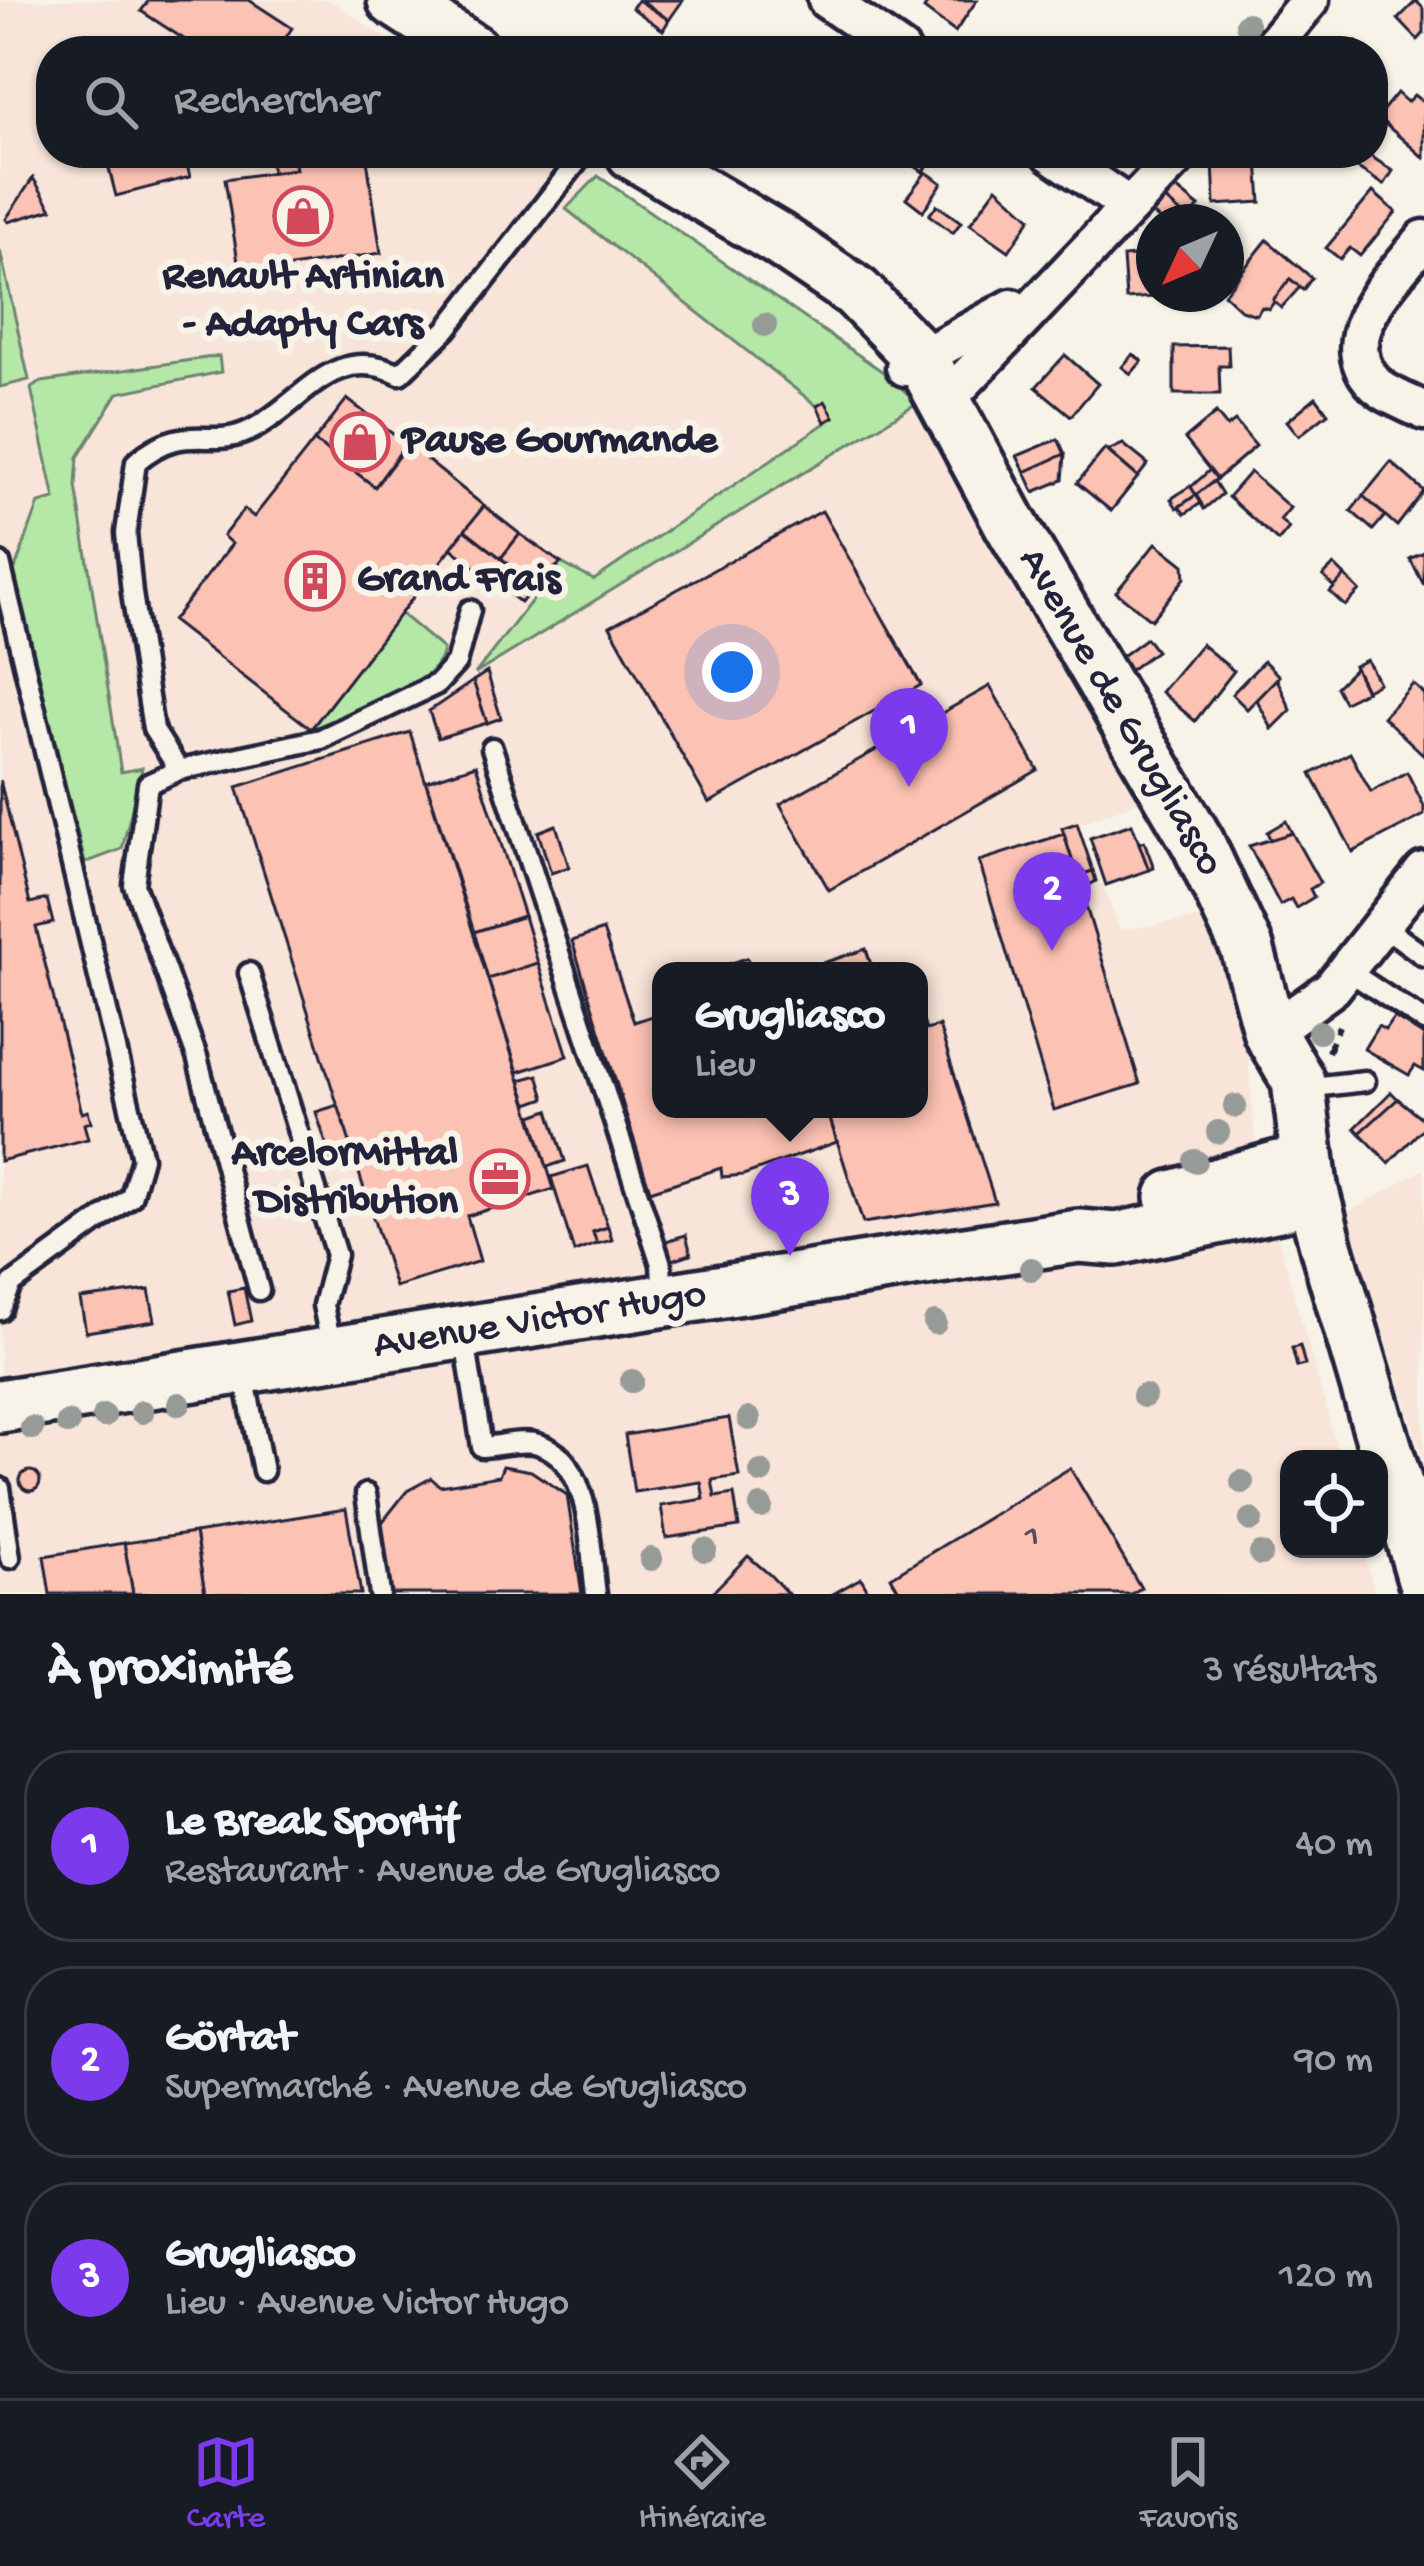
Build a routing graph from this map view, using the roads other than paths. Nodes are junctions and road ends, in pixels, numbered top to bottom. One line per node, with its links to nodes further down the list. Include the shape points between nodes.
1 (394, 0): 4 (main road)
2 (826, 0): 5 (street)
3 (1310, 0): 6 (street)
4 (450, 36)
5 (880, 36)
6 (1280, 36)
7 (572, 168): 18 (lane, via 447,329 400,374 375,362 323,374 247,433 162,439 136,461 126,533 132,593 153,729)
8 (658, 168): 13 (main road, Avenue de Grugliasco, via 856,292)
9 (1073, 168): 11 (street)
10 (1166, 168): 11 (street)
11 (1129, 206): 13 (street, via 1060,276)
12 (1424, 239): 14 (street, via 1365,314 1360,358 1375,385)
13 (924, 376): 25 (main road, Avenue de Grugliasco, via 1198,843 1247,948)
14 (1424, 411)
15 (0, 562): 31 (lane, via 142,1158 131,1197 12,1284)
16 (470, 610): 18 (lane, via 456,663 437,685 321,739)
17 (492, 748): 30 (lane, via 661,1264)
18 (179, 770): 29 (lane, via 148,784 134,885 197,1057)
19 (1424, 871): 20 (street)
20 (1383, 926): 21 (lane); 22 (street)
21 (1424, 956)
22 (1347, 970): 24 (lane); 25 (street)
23 (249, 973): 33 (lane, via 336,1255 323,1305)
24 (1424, 1021)
25 (1270, 1033): 27 (main road, Avenue de Grugliasco); 28 (main road, Avenue de Grugliasco, via 1265,1085)
26 (1365, 1081): 27 (lane)
27 (1300, 1088): 28 (main road, Avenue de Grugliasco)
28 (1292, 1186): 30 (main road, Avenue Victor Hugo, via 1116,1214 1079,1236); 36 (main road); 42 (main road)
29 (259, 1290)
30 (664, 1303): 32 (main road, Avenue Victor Hugo)
31 (0, 1310)
32 (464, 1334): 33 (main road, Avenue Victor Hugo); 44 (lane, via 482,1447 536,1442 560,1455 579,1482)
33 (333, 1355): 34 (main road, Avenue Victor Hugo)
34 (243, 1368): 35 (main road, Avenue Victor Hugo); 37 (lane)
35 (0, 1406)
36 (1353, 1450)
37 (263, 1471)
38 (0, 1488): 40 (lane)
39 (366, 1494): 43 (lane)
40 (10, 1558)
41 (1383, 1558): 45 (main road)
42 (1424, 1579)
43 (380, 1594)
44 (596, 1594)
45 (1394, 1594)

